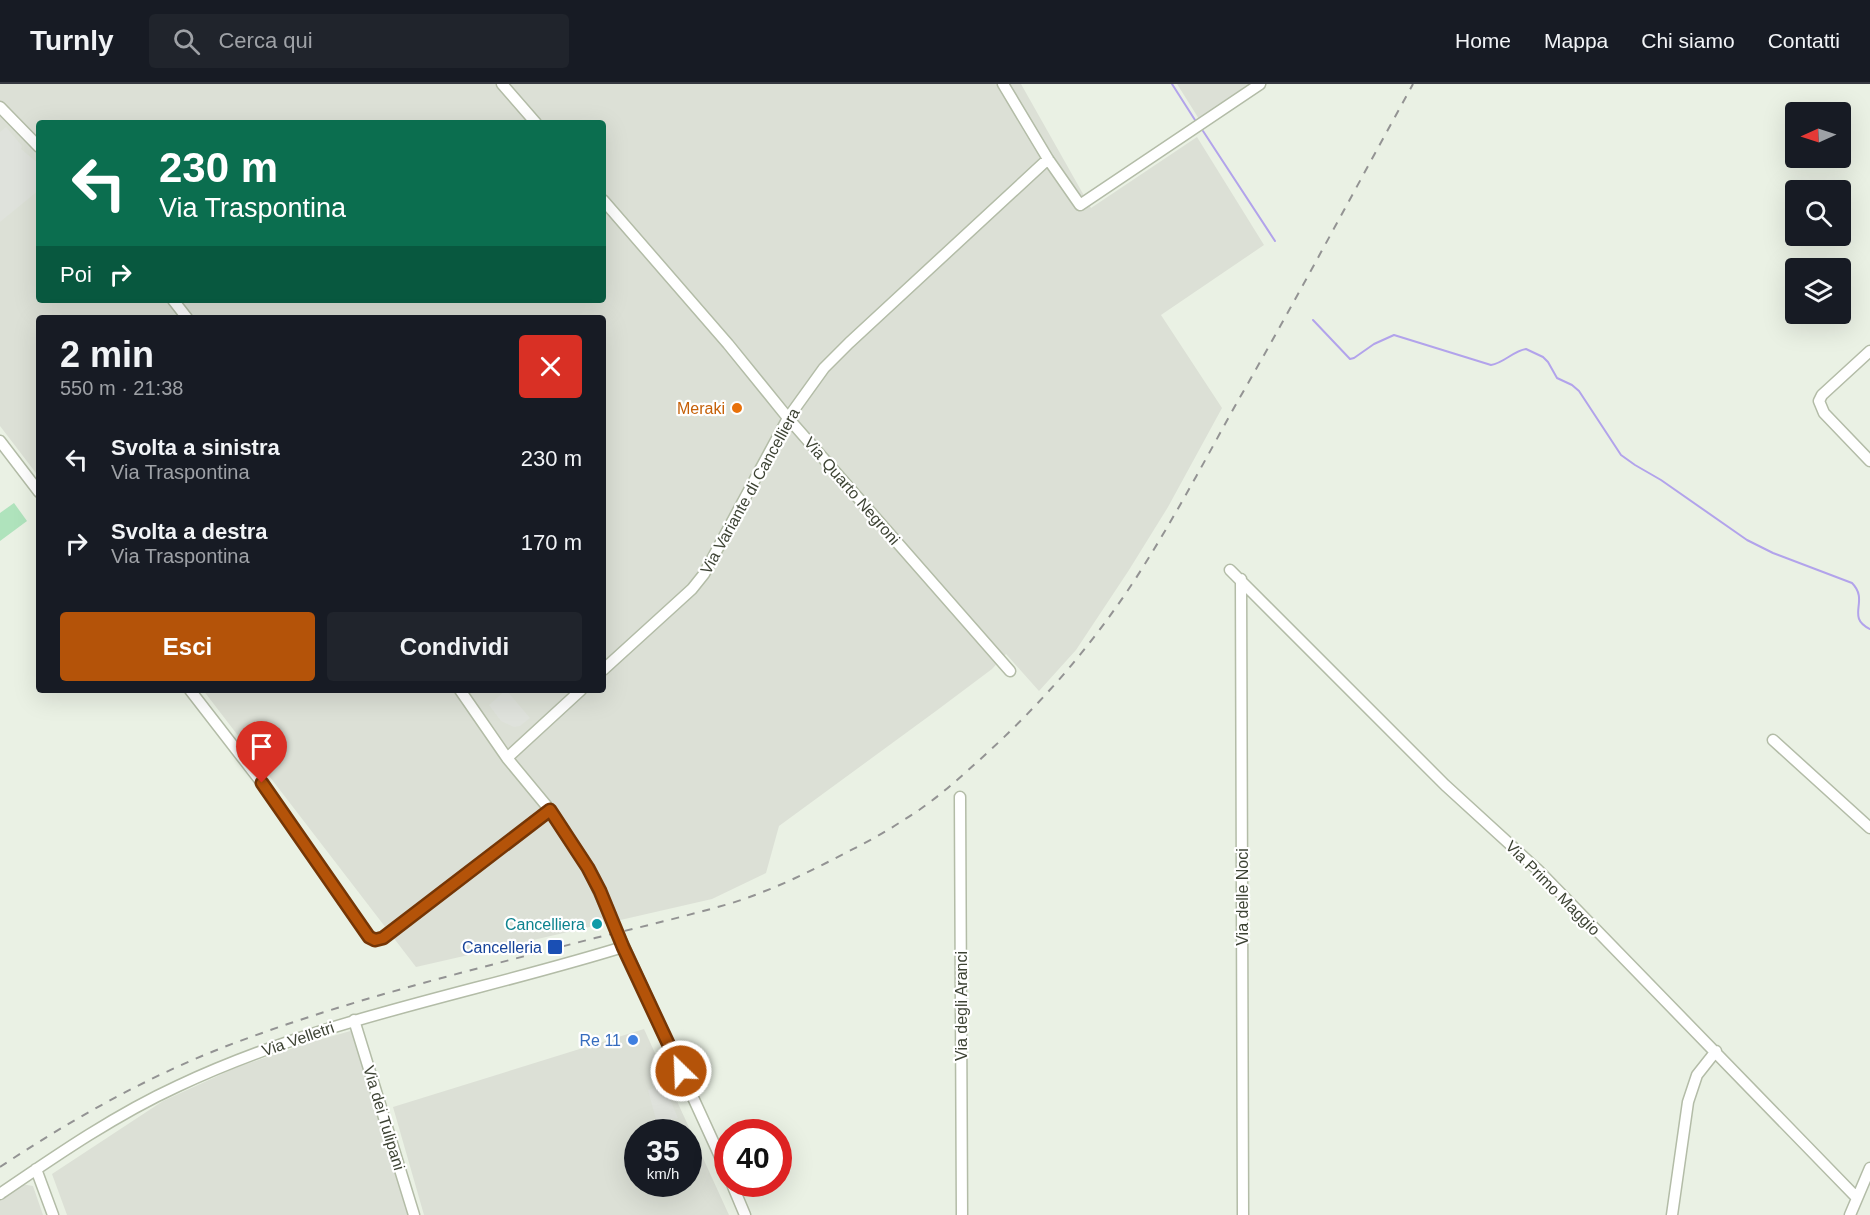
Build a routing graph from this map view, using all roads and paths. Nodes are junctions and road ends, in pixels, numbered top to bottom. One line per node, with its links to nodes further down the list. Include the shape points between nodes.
1 (502, 84): 5 (street)
2 (1003, 84): 7 (street)
3 (1260, 84): 7 (street, via 1080,205)
4 (0, 107): 6 (street)
5 (533, 120)
6 (36, 144)
7 (1048, 159): 12 (street, Via Variante di Cancelliera, via 840,351)
8 (606, 203): 12 (street, Via Quarto Negroni)
9 (175, 303): 10 (street)
10 (185, 315)
11 (1870, 351): 14 (street, via 1819,401 1824,413)
12 (788, 418): 18 (street, Via Variante di Cancelliera, via 704,574); 19 (street, Via Quarto Negroni)
13 (0, 441): 15 (street)
14 (1870, 462)
15 (36, 488)
16 (1230, 570): 17 (street, Via Primo Maggio)
17 (1241, 579): 30 (street, Via Primo Maggio); 41 (street, Via delle Noci)
18 (606, 667)
19 (1010, 671)
20 (192, 693): 26 (street, via 262,783 369,937 375,940 383,938)
21 (461, 693): 24 (street)
22 (578, 693): 24 (street)
23 (1773, 740): 27 (street)
24 (507, 758): 26 (street)
25 (960, 797): 40 (street, Via degli Aranci)
26 (550, 810): 28 (street, via 588,868)
27 (1870, 828)
28 (623, 947): 29 (street, Via Velletri); 31 (street)
29 (354, 1020): 33 (street, Via Velletri, via 177,1086); 38 (street, Via dei Tulipani)
30 (1716, 1051): 36 (street, Via Primo Maggio); 42 (street, via 1700,1071 1686,1108)
31 (714, 1144)
32 (1870, 1168): 36 (street)
33 (36, 1169): 34 (street, Via Velletri); 37 (street)
34 (0, 1194)
35 (737, 1197): 39 (street)
36 (1857, 1197): 43 (street)
37 (53, 1215)
38 (414, 1215)
39 (745, 1215)
40 (962, 1215)
41 (1243, 1215)
42 (1672, 1215)
43 (1850, 1215)

